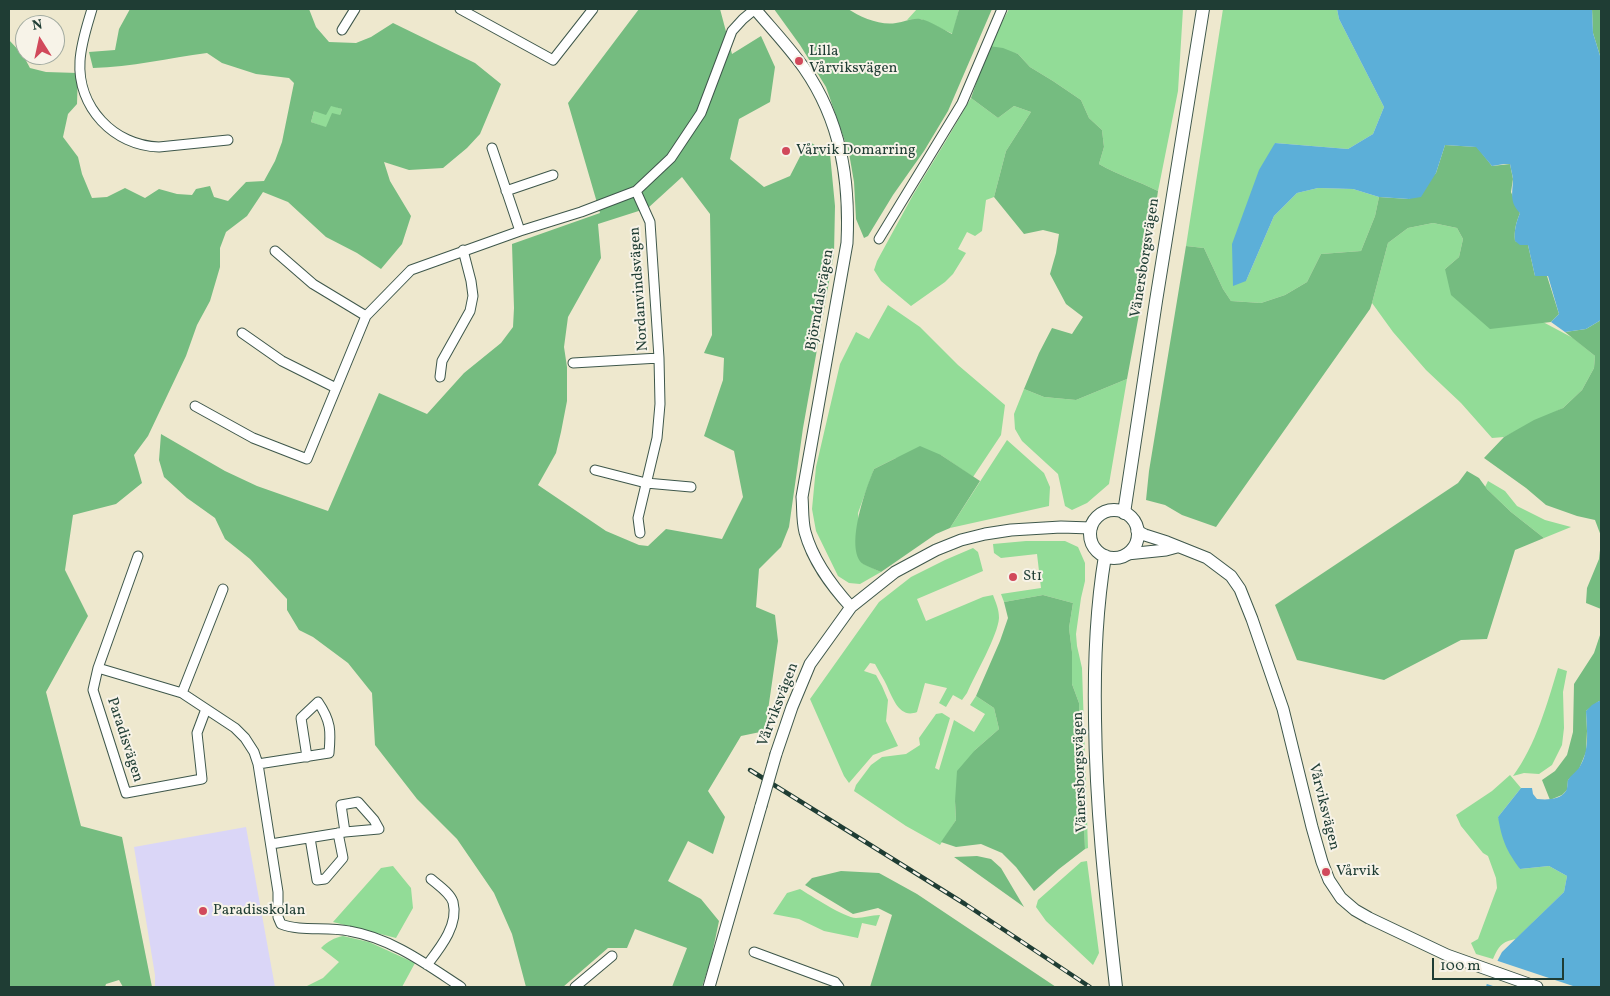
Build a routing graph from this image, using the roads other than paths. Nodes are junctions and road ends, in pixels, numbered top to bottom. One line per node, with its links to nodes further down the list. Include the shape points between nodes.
1 (92, 9): 9 (street, via 80,63 86,97 103,123 119,136 148,147)
2 (355, 9): 8 (street)
3 (460, 9): 4 (street, via 553,60)
4 (593, 9)
5 (755, 9): 13 (street, via 732,31 701,113 671,158); 37 (street, Björndalsvägen, via 804,69 829,112 842,154 847,185 847,243 802,497 805,531 810,546 834,588)
6 (1002, 9): 15 (street, via 962,103)
7 (1203, 9): 28 (main road, Vänersborgsvägen)
8 (342, 30)
9 (228, 140)
10 (492, 148): 12 (street)
11 (553, 175): 12 (street)
12 (506, 190): 14 (street)
13 (636, 191): 14 (street); 20 (street, Nordanvindsvägen, via 650,222)
14 (520, 230): 16 (street)
15 (880, 240)
16 (463, 250): 18 (street, via 411,270); 22 (street, via 473,296 470,311 442,361)
17 (275, 251): 18 (street, via 314,284)
18 (366, 316): 23 (street)
19 (242, 333): 23 (street, via 282,361)
20 (659, 358): 21 (street, Nordanvindsvägen); 26 (street, Nordanvindsvägen, via 657,438)
21 (573, 363)
22 (440, 376)
23 (336, 388): 24 (street, via 307,460 253,438)
24 (194, 406)
25 (595, 470): 26 (street)
26 (646, 483): 27 (street); 31 (street, Nordanvindsvägen, via 638,518)
27 (692, 487)
28 (1124, 513): 29 (main road, via 1110,511 1102,514); 30 (main road, via 1133,520)
29 (1091, 528): 35 (main road, via 1093,545); 37 (street, Vårviksvägen, via 1011,530 961,540 903,567)
30 (1137, 531): 32 (street, Vårviksvägen); 33 (main road, via 1136,543)
31 (640, 533)
32 (1177, 547): 33 (street); 55 (street, Vårviksvägen, via 1196,553 1221,568 1240,589 1276,684 1324,867 1346,902 1369,918 1447,955)
33 (1127, 554): 35 (main road, via 1116,558)
34 (138, 556): 38 (street, Paradisvägen)
35 (1105, 556): 54 (main road, Vänersborgsvägen, via 1095,639 1095,741 1101,854)
36 (223, 589): 39 (street)
37 (851, 607): 52 (street, Vårviksvägen, bridge, via 810,664 792,707)
38 (98, 668): 39 (street, Paradisvägen); 40 (street, Paradisvägen, via 93,690 126,793 202,778 197,732)
39 (182, 693): 40 (street, Paradisvägen)
40 (206, 709): 42 (street, Paradisvägen, via 245,738)
41 (307, 757): 41 (street, via 329,753 331,732 327,715 318,702 301,718); 42 (street)
42 (258, 764): 45 (street, Paradisvägen)
43 (342, 833): 43 (street, via 362,831 379,829 358,802 341,805); 44 (street); 44 (street, via 343,858 326,879 317,880)
44 (310, 838): 45 (street)
45 (270, 844): 49 (street, Paradisvägen, via 281,924 291,928 350,931 378,938)
46 (431, 879): 49 (street, via 453,901 454,920)
47 (754, 952): 53 (street, via 835,982)
48 (612, 956): 51 (street)
49 (428, 965): 50 (street, Paradisvägen)
50 (460, 987)
51 (575, 987)
52 (709, 987)
53 (839, 987)
54 (1116, 987)
55 (1537, 987)

